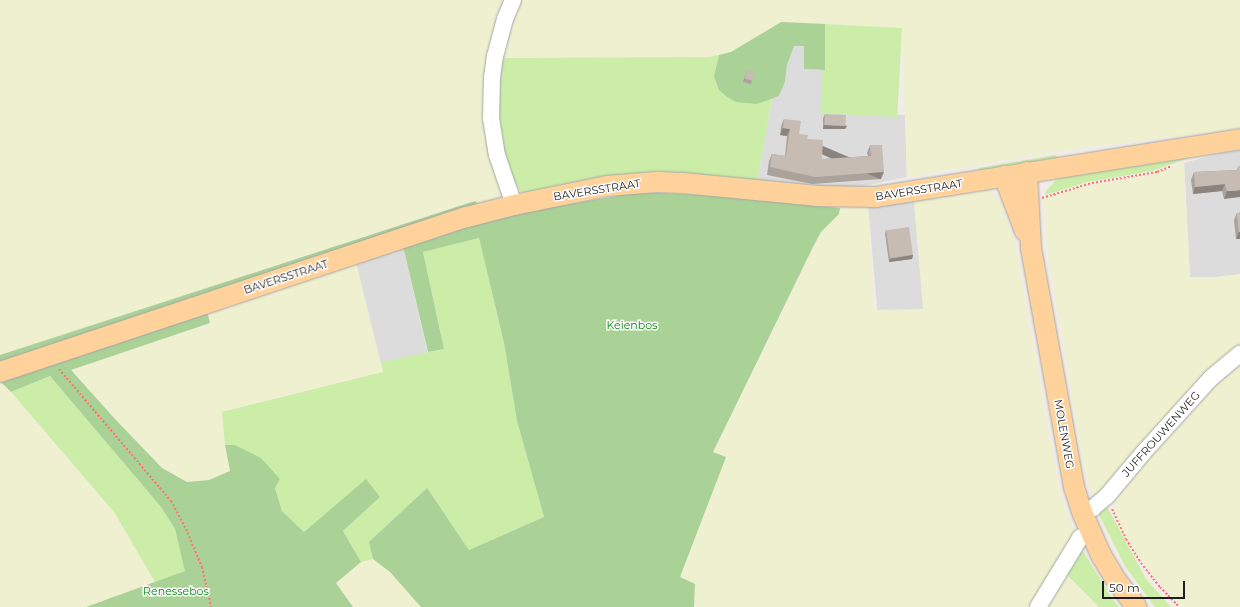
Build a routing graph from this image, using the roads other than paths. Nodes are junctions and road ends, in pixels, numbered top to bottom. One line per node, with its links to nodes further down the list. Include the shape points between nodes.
1 (513, 0): 5 (street, via 495,56 491,118 497,156)
2 (1240, 139): 3 (main road, BAVERSSTRAAT)
3 (1026, 172): 4 (main road, BAVERSSTRAAT); 6 (main road, MOLENWEG)
4 (1004, 176): 5 (main road, BAVERSSTRAAT, via 875,197 818,196 683,183 634,183); 6 (main road, MOLENWEG)
5 (514, 205): 8 (main road, BAVERSSTRAAT, via 467,217)
6 (1031, 248): 9 (main road, MOLENWEG, via 1068,463)
7 (1240, 354): 9 (street, JUFFROUWENWEG, via 1211,378 1107,496 1093,508)
8 (0, 372)
9 (1082, 512): 10 (main road, MOLENWEG)
10 (1090, 531): 11 (street, via 1080,538); 12 (main road, MOLENWEG, via 1116,580)
11 (1038, 607)
12 (1136, 607)

